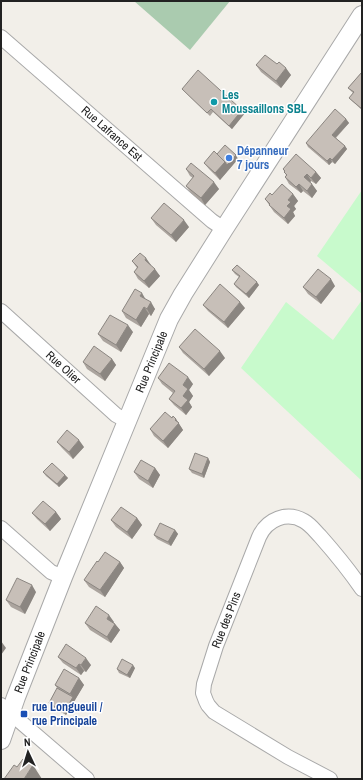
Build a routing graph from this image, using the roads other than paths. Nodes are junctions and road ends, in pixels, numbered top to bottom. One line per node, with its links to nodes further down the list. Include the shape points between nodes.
1 (362, 15): 3 (street, Rue Principale)
2 (1, 37): 3 (street, Rue Lafrance Est)
3 (224, 229): 5 (street, Rue Principale, via 169,319)
4 (1, 311): 5 (street, Rue Olier, via 116,415)
5 (127, 421): 7 (street, Rue Principale)
6 (1, 528): 7 (street, via 51,572)
7 (63, 577): 9 (street, Rue Principale)
8 (362, 589): 12 (street, Rue des Pins, via 336,554 308,524 291,517 274,520 266,526 259,537 216,646 204,684 203,693 214,712)
9 (5, 709): 10 (street, Rue Principale); 11 (street)
10 (1, 740)
11 (87, 779)
12 (330, 779)

